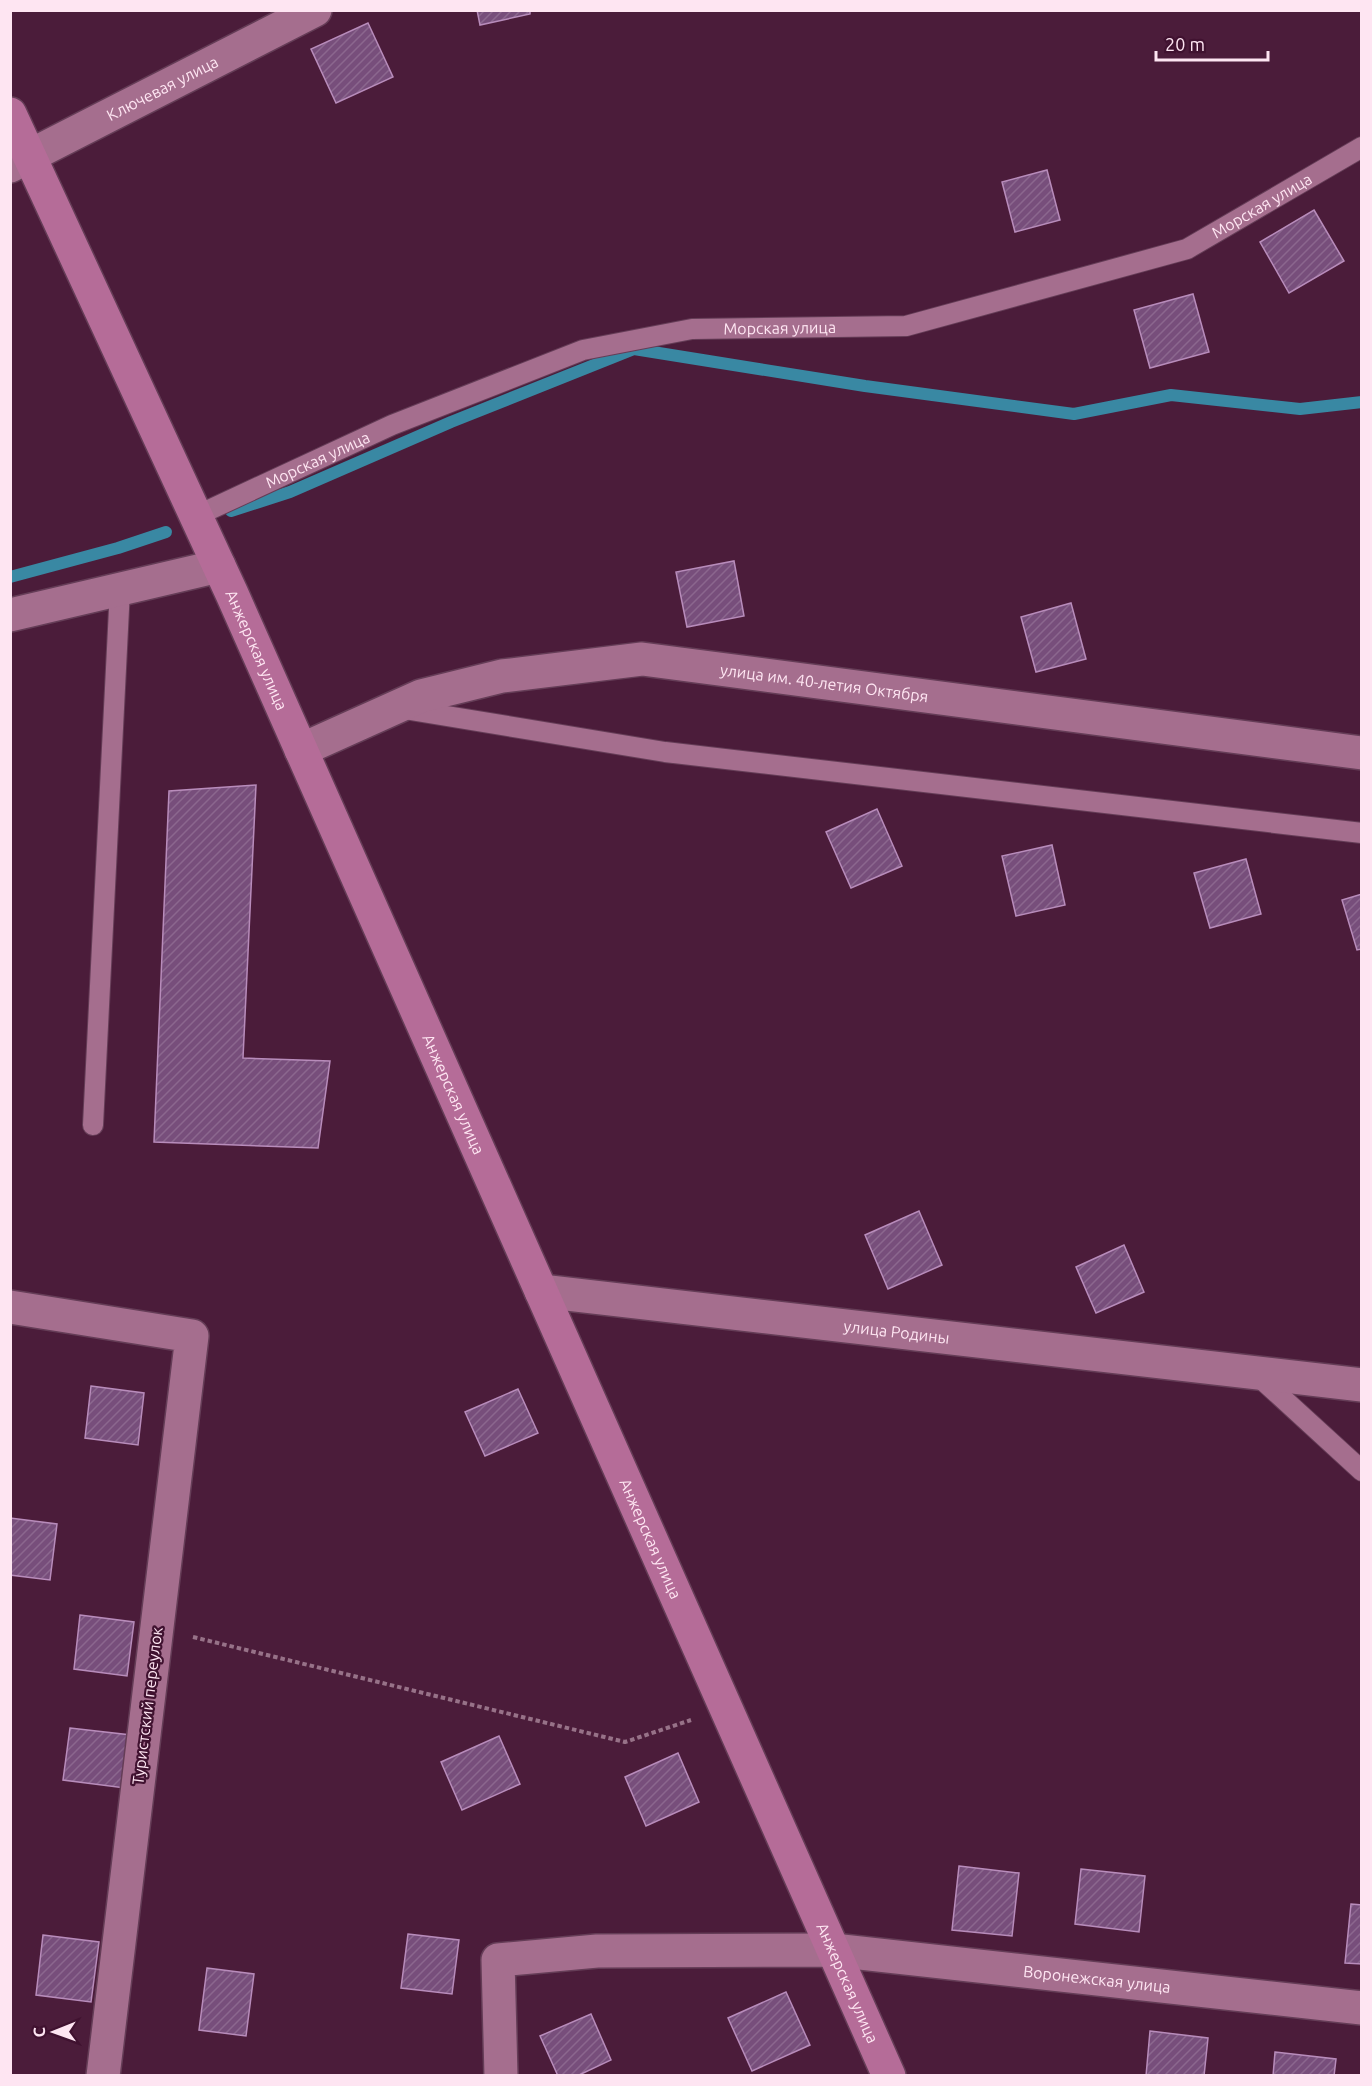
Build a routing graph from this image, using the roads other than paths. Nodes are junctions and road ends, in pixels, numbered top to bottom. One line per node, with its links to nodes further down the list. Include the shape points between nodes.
1 (315, 10): 4 (street, Ключевая улица)
2 (10, 114): 4 (street, Анжерская улица)
3 (1362, 147): 5 (lane, Морская улица, via 1187,249 906,326 692,329 583,350 392,425)
4 (20, 162): 5 (street, Анжерская улица)
5 (196, 516): 6 (street, Анжерская улица)
6 (219, 566): 7 (street); 10 (street, Анжерская улица)
7 (120, 589): 8 (street); 13 (lane)
8 (10, 615)
9 (395, 708): 10 (street, улица им. 40-летия Октября); 11 (street, улица им. 40-летия Октября, via 422,696 502,675 642,659); 12 (lane, via 665,752)
10 (301, 750): 14 (street, Анжерская улица)
11 (1362, 753)
12 (1362, 833)
13 (93, 1125)
14 (541, 1292): 16 (street, улица Родины); 19 (street, Анжерская улица)
15 (10, 1307): 21 (street, Туристский переулок, via 192,1336)
16 (1254, 1372): 17 (street, улица Родины); 18 (lane)
17 (1362, 1385)
18 (1362, 1471)
19 (833, 1950): 20 (street, Воронежская улица); 22 (street, Воронежская улица, via 597,1951 498,1960); 23 (street, Анжерская улица)
20 (1362, 2008)
21 (103, 2076)
22 (501, 2076)
23 (889, 2076)

